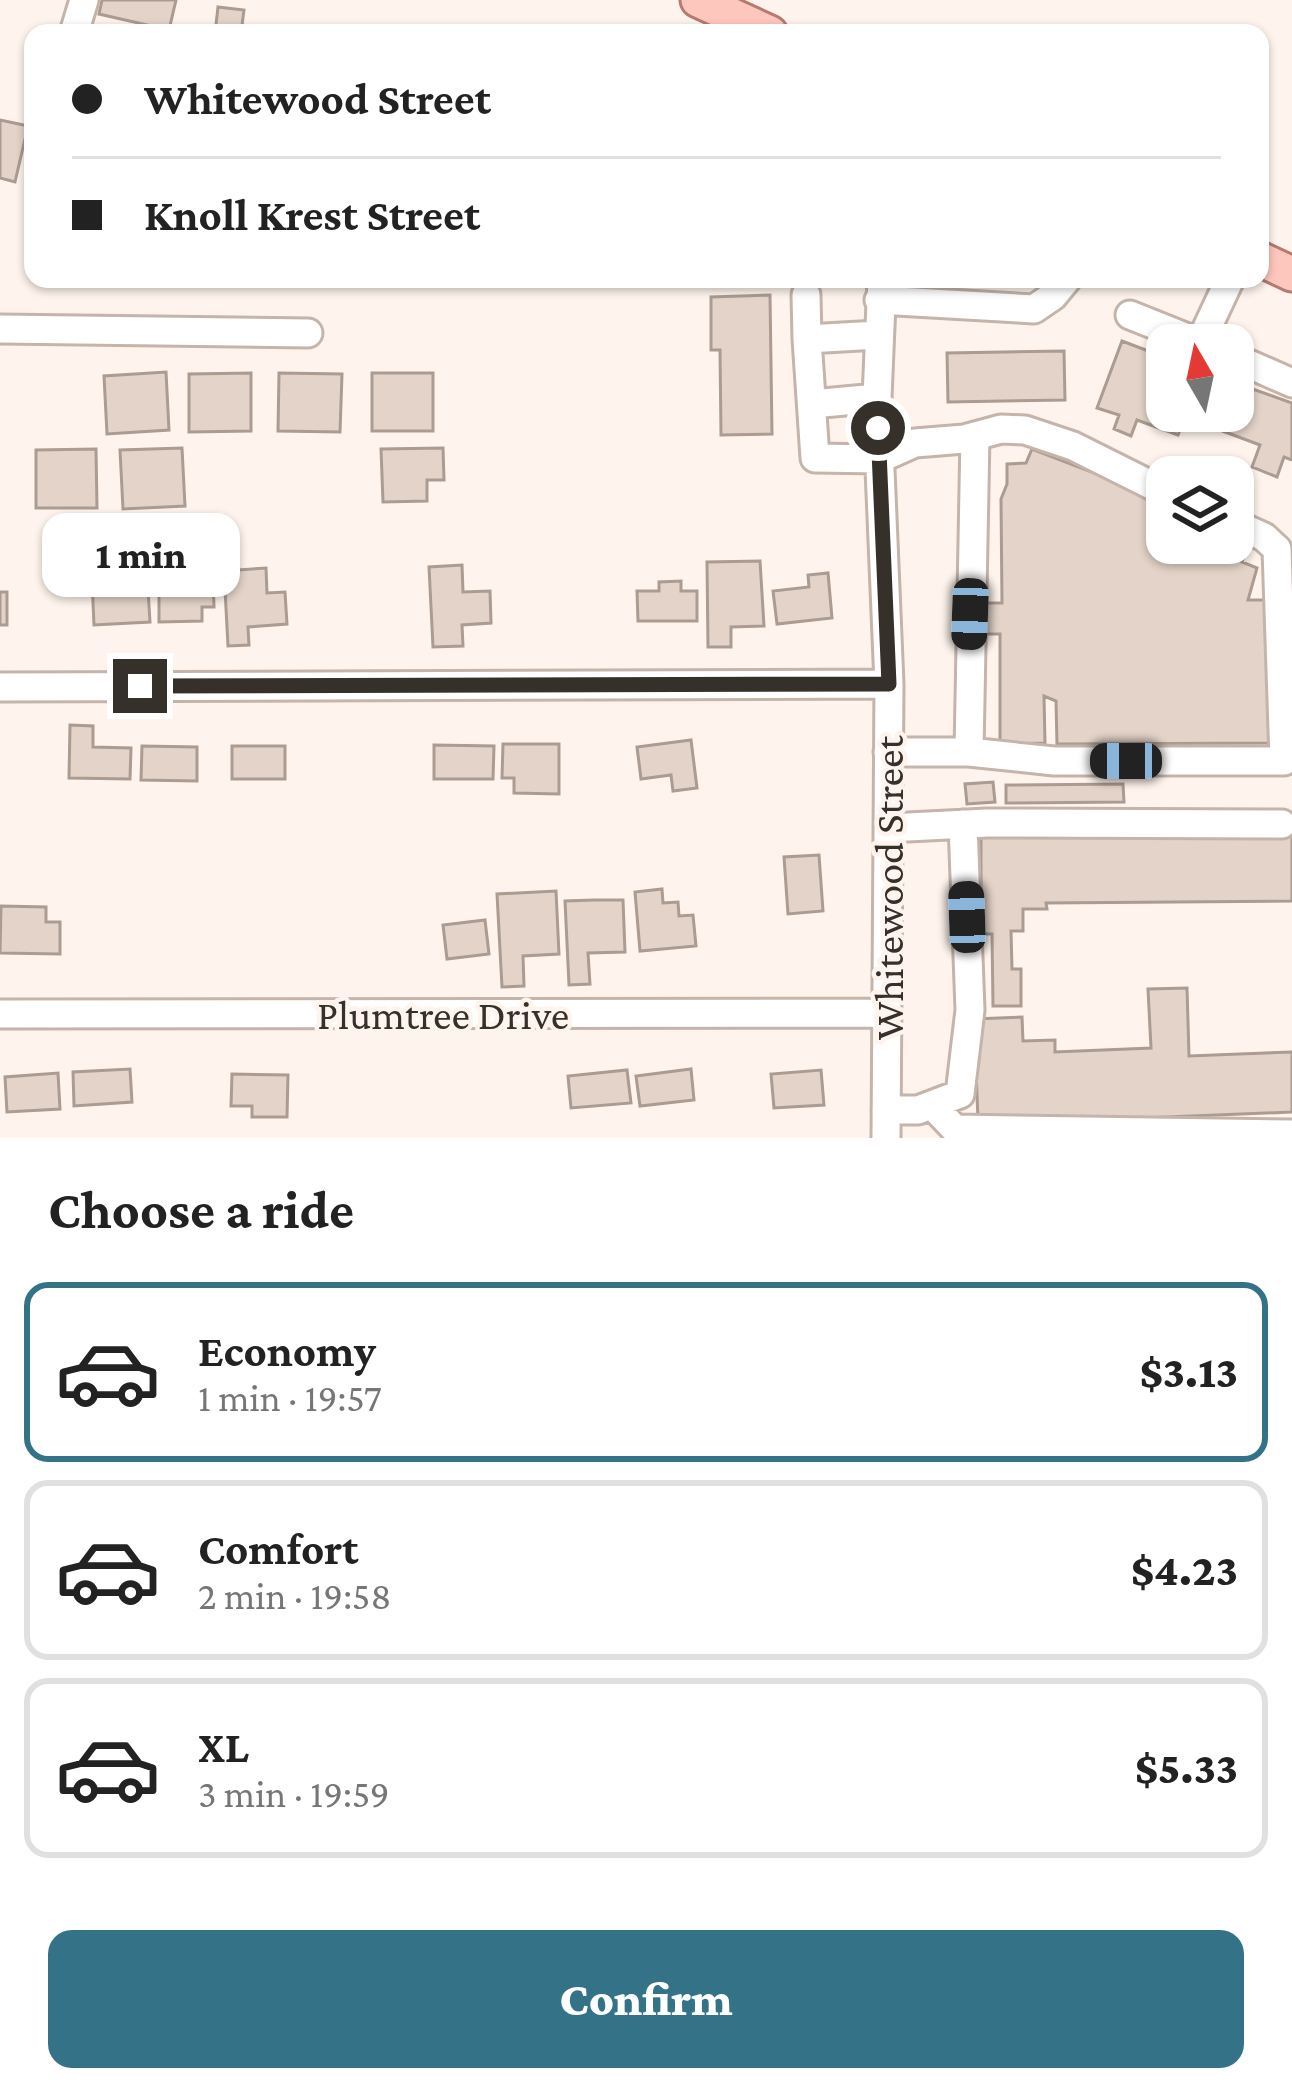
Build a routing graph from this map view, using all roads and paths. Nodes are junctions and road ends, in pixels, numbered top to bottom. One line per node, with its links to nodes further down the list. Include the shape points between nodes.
1 (698, 0): 2 (main road)
2 (750, 24)
3 (1059, 288): 6 (street, via 1034,309)
4 (1226, 288): 10 (street)
5 (881, 290): 6 (street); 13 (street, Whitewood Street)
6 (983, 293)
7 (806, 295): 14 (street)
8 (1130, 315): 9 (street)
9 (1152, 324)
10 (1211, 324)
11 (0, 329): 12 (street)
12 (308, 333)
13 (878, 335): 14 (street); 17 (street, Whitewood Street)
14 (807, 339): 18 (street)
15 (1254, 367): 16 (street)
16 (1292, 383)
17 (877, 398): 18 (street); 20 (street, Whitewood Street)
18 (812, 404): 20 (street, via 815,458)
19 (975, 436): 20 (street, via 915,443); 21 (street, via 1024,430); 26 (street)
20 (879, 459): 23 (street, Whitewood Street)
21 (1146, 482)
22 (1254, 532): 26 (street, via 1277,549 1284,760 1054,761)
23 (889, 684): 24 (street); 25 (street, Whitewood Street)
24 (0, 686)
25 (888, 752): 26 (street); 29 (street, Whitewood Street)
26 (969, 752)
27 (963, 824): 28 (street); 29 (street); 32 (street, via 970,1010 960,1094)
28 (1282, 824)
29 (888, 828): 30 (street, Whitewood Street)
30 (887, 1013): 31 (street, Plumtree Drive); 33 (street, Whitewood Street)
31 (0, 1014)
32 (932, 1105): 33 (street); 34 (street, via 956,1129)
33 (886, 1124)
34 (1292, 1134)

